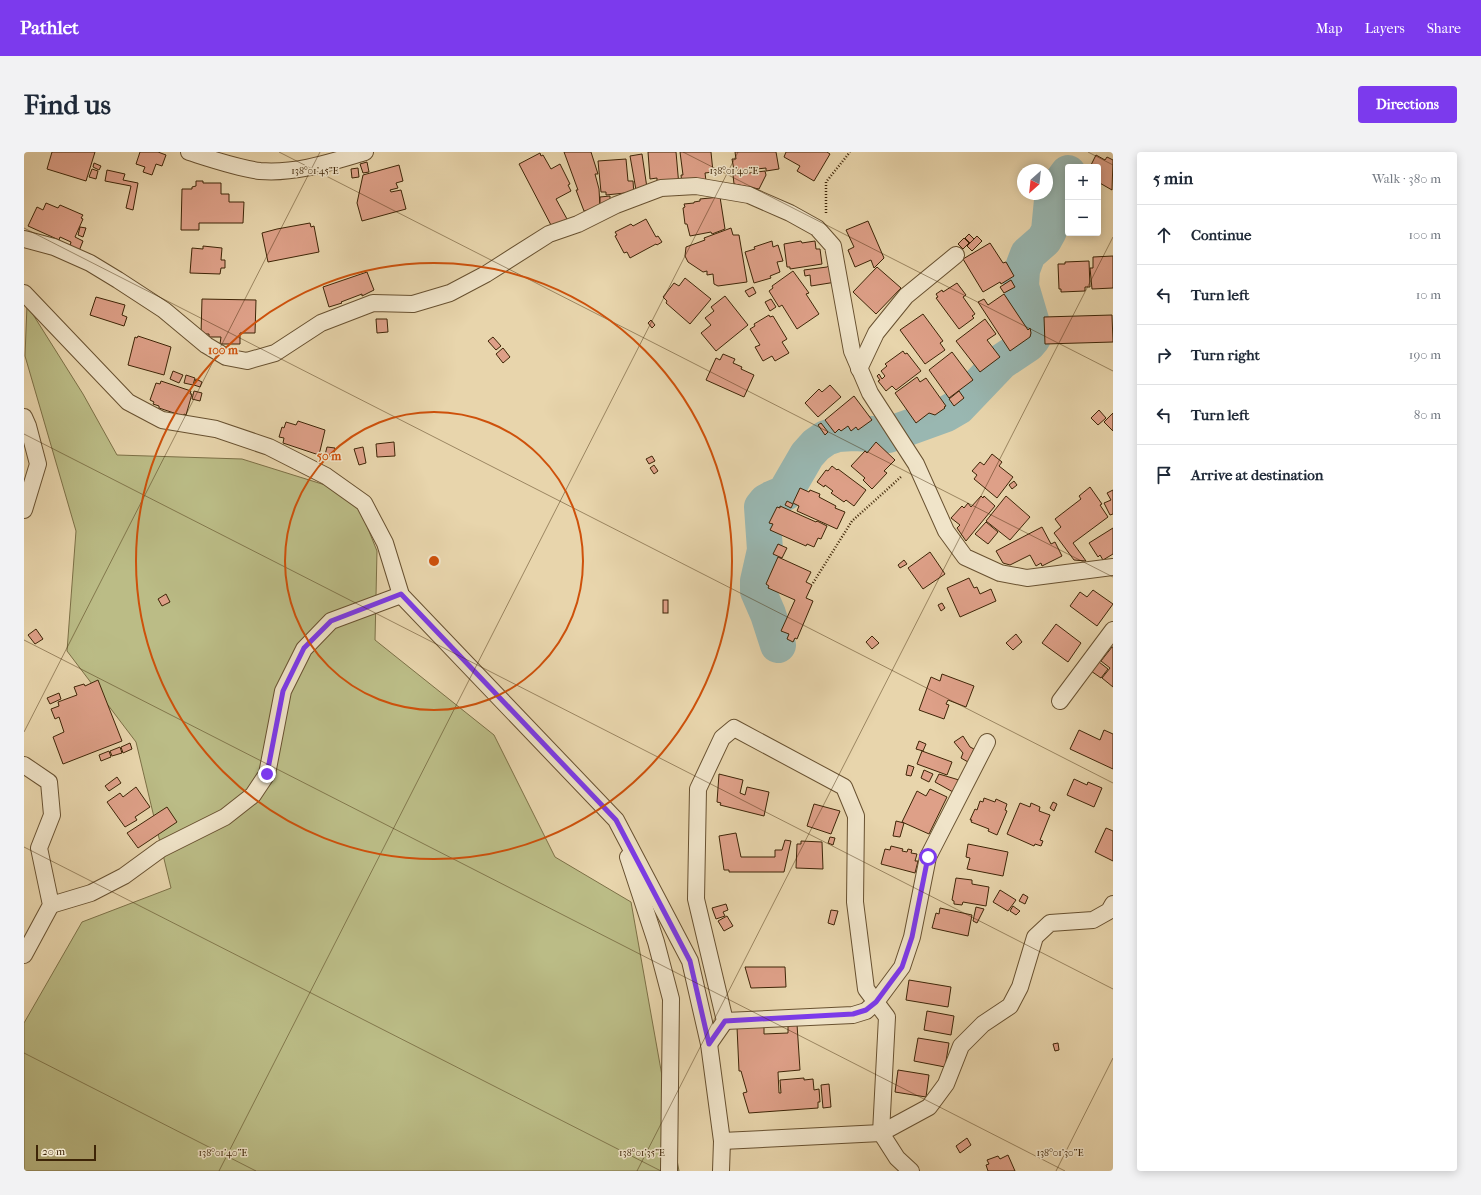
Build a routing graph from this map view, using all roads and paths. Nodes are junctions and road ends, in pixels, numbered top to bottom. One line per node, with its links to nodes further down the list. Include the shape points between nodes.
1 (189, 152): 2 (street, via 260,171 286,171 324,165)
2 (365, 152)
3 (850, 152): 4 (path, via 826,182)
4 (826, 237): 5 (street, via 818,228 749,195 696,186 661,188 549,234 486,274 450,293 413,304 373,303 321,323 275,353 247,361 226,357 206,345 164,310 90,263 54,247); 8 (street, via 833,246 852,351)
5 (24, 239)
6 (956, 255): 8 (street, via 906,296 876,333)
7 (24, 293): 14 (street, via 128,402 162,420 216,429 269,448 326,476 364,503 385,543)
8 (859, 368): 10 (street, via 870,393)
9 (24, 417): 11 (street, via 38,464)
10 (916, 464): 12 (street, via 946,531 965,557 1000,573 1027,578); 13 (path, via 852,521)
11 (24, 510)
12 (1112, 570)
13 (813, 583)
14 (401, 594): 19 (street); 21 (street, via 331,621 304,648 283,691 267,774 253,795 225,817 161,849 124,876 91,893)
15 (1113, 630): 16 (street)
16 (1060, 700)
17 (987, 742): 23 (street, via 928,857 912,937 902,967)
18 (24, 765): 21 (street, via 49,782 52,815 38,848)
19 (616, 820): 25 (street, via 690,961); 28 (street, via 656,942 671,999)
20 (1113, 904): 26 (street, via 1109,911 1093,920 1050,923 1035,937 1020,987 1010,1006 983,1024 961,1046 946,1084 929,1107)
21 (51, 905): 22 (street)
22 (24, 955)
23 (876, 1002): 24 (street, via 866,1010 853,1014); 24 (street, via 866,989 855,902 856,816 844,787 734,728 722,738 698,789 696,899); 26 (street, via 887,1017)
24 (725, 1021): 25 (street)
25 (709, 1044): 27 (street)
26 (881, 1133): 27 (street); 30 (street, via 898,1158)
27 (722, 1141): 29 (street)
28 (669, 1171)
29 (720, 1171)
30 (911, 1171)

